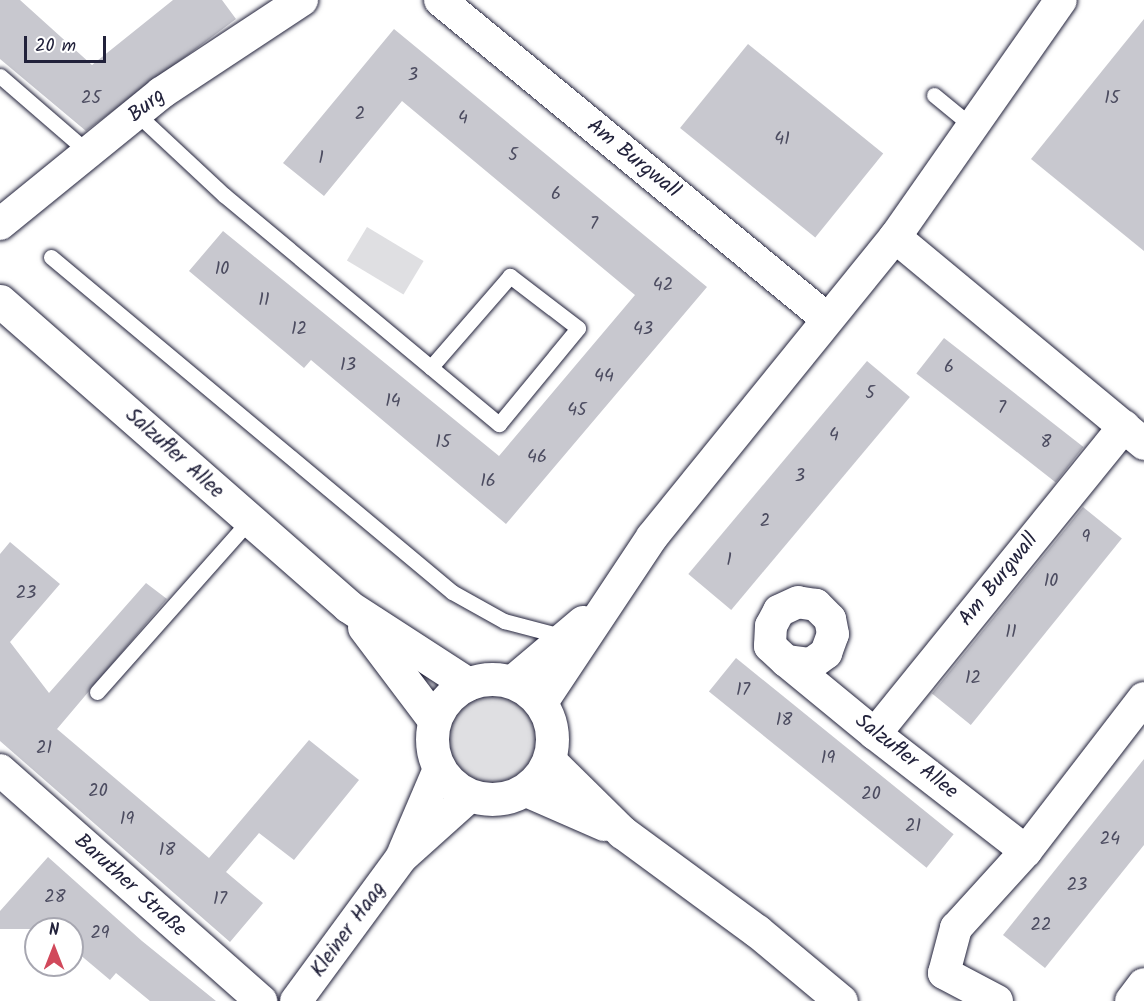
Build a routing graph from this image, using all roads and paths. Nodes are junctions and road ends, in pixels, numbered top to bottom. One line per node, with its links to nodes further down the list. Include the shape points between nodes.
1 (302, 0): 6 (street, Burg)
2 (440, 0): 13 (street, Am Burgwall)
3 (1061, 0): 7 (street)
4 (0, 76): 8 (lane)
5 (934, 95): 7 (lane)
6 (137, 114): 8 (street, Burg); 14 (lane)
7 (973, 127): 10 (street)
8 (89, 153): 9 (street, Burg)
9 (0, 224)
10 (895, 237): 13 (street); 15 (street, Am Burgwall)
11 (51, 257): 19 (lane, via 452,592 504,621)
12 (0, 301): 16 (main road, Salzufler Allee)
13 (826, 318): 17 (street)
14 (431, 367): 14 (lane, via 499,424 579,328 510,276)
15 (1134, 435): 27 (street, Am Burgwall)
16 (249, 521): 18 (main road, Salzufler Allee); 23 (lane)
17 (606, 602): 19 (street); 25 (street)
18 (348, 606): 22 (main road, Salzufler Allee); 26 (main road, Salzufler Allee)
19 (565, 637): 21 (street)
20 (786, 661): 27 (street, Salzufler Allee)
21 (512, 682): 22 (main road); 25 (main road)
22 (468, 684): 26 (main road, via 453,693)
23 (97, 692)
24 (1144, 698): 34 (street)
25 (541, 704): 28 (main road, via 550,721)
26 (434, 720): 29 (main road, via 433,753)
27 (875, 734): 34 (street, Salzufler Allee)
28 (549, 760): 31 (main road); 33 (main road)
29 (439, 768): 32 (main road); 35 (street, Kleiner Haag)
30 (0, 770): 37 (street, Baruther Straße)
31 (526, 790): 32 (main road, via 499,799); 33 (main road)
32 (470, 796): 35 (street, Kleiner Haag)
33 (622, 832): 39 (main road, via 757,931)
34 (1026, 850): 40 (street, via 956,928 944,973)
35 (401, 858): 38 (street, Kleiner Haag)
36 (1144, 984): 41 (street)
37 (261, 1001)
38 (296, 1001)
39 (841, 1001)
40 (997, 1001)
41 (1131, 1001)

